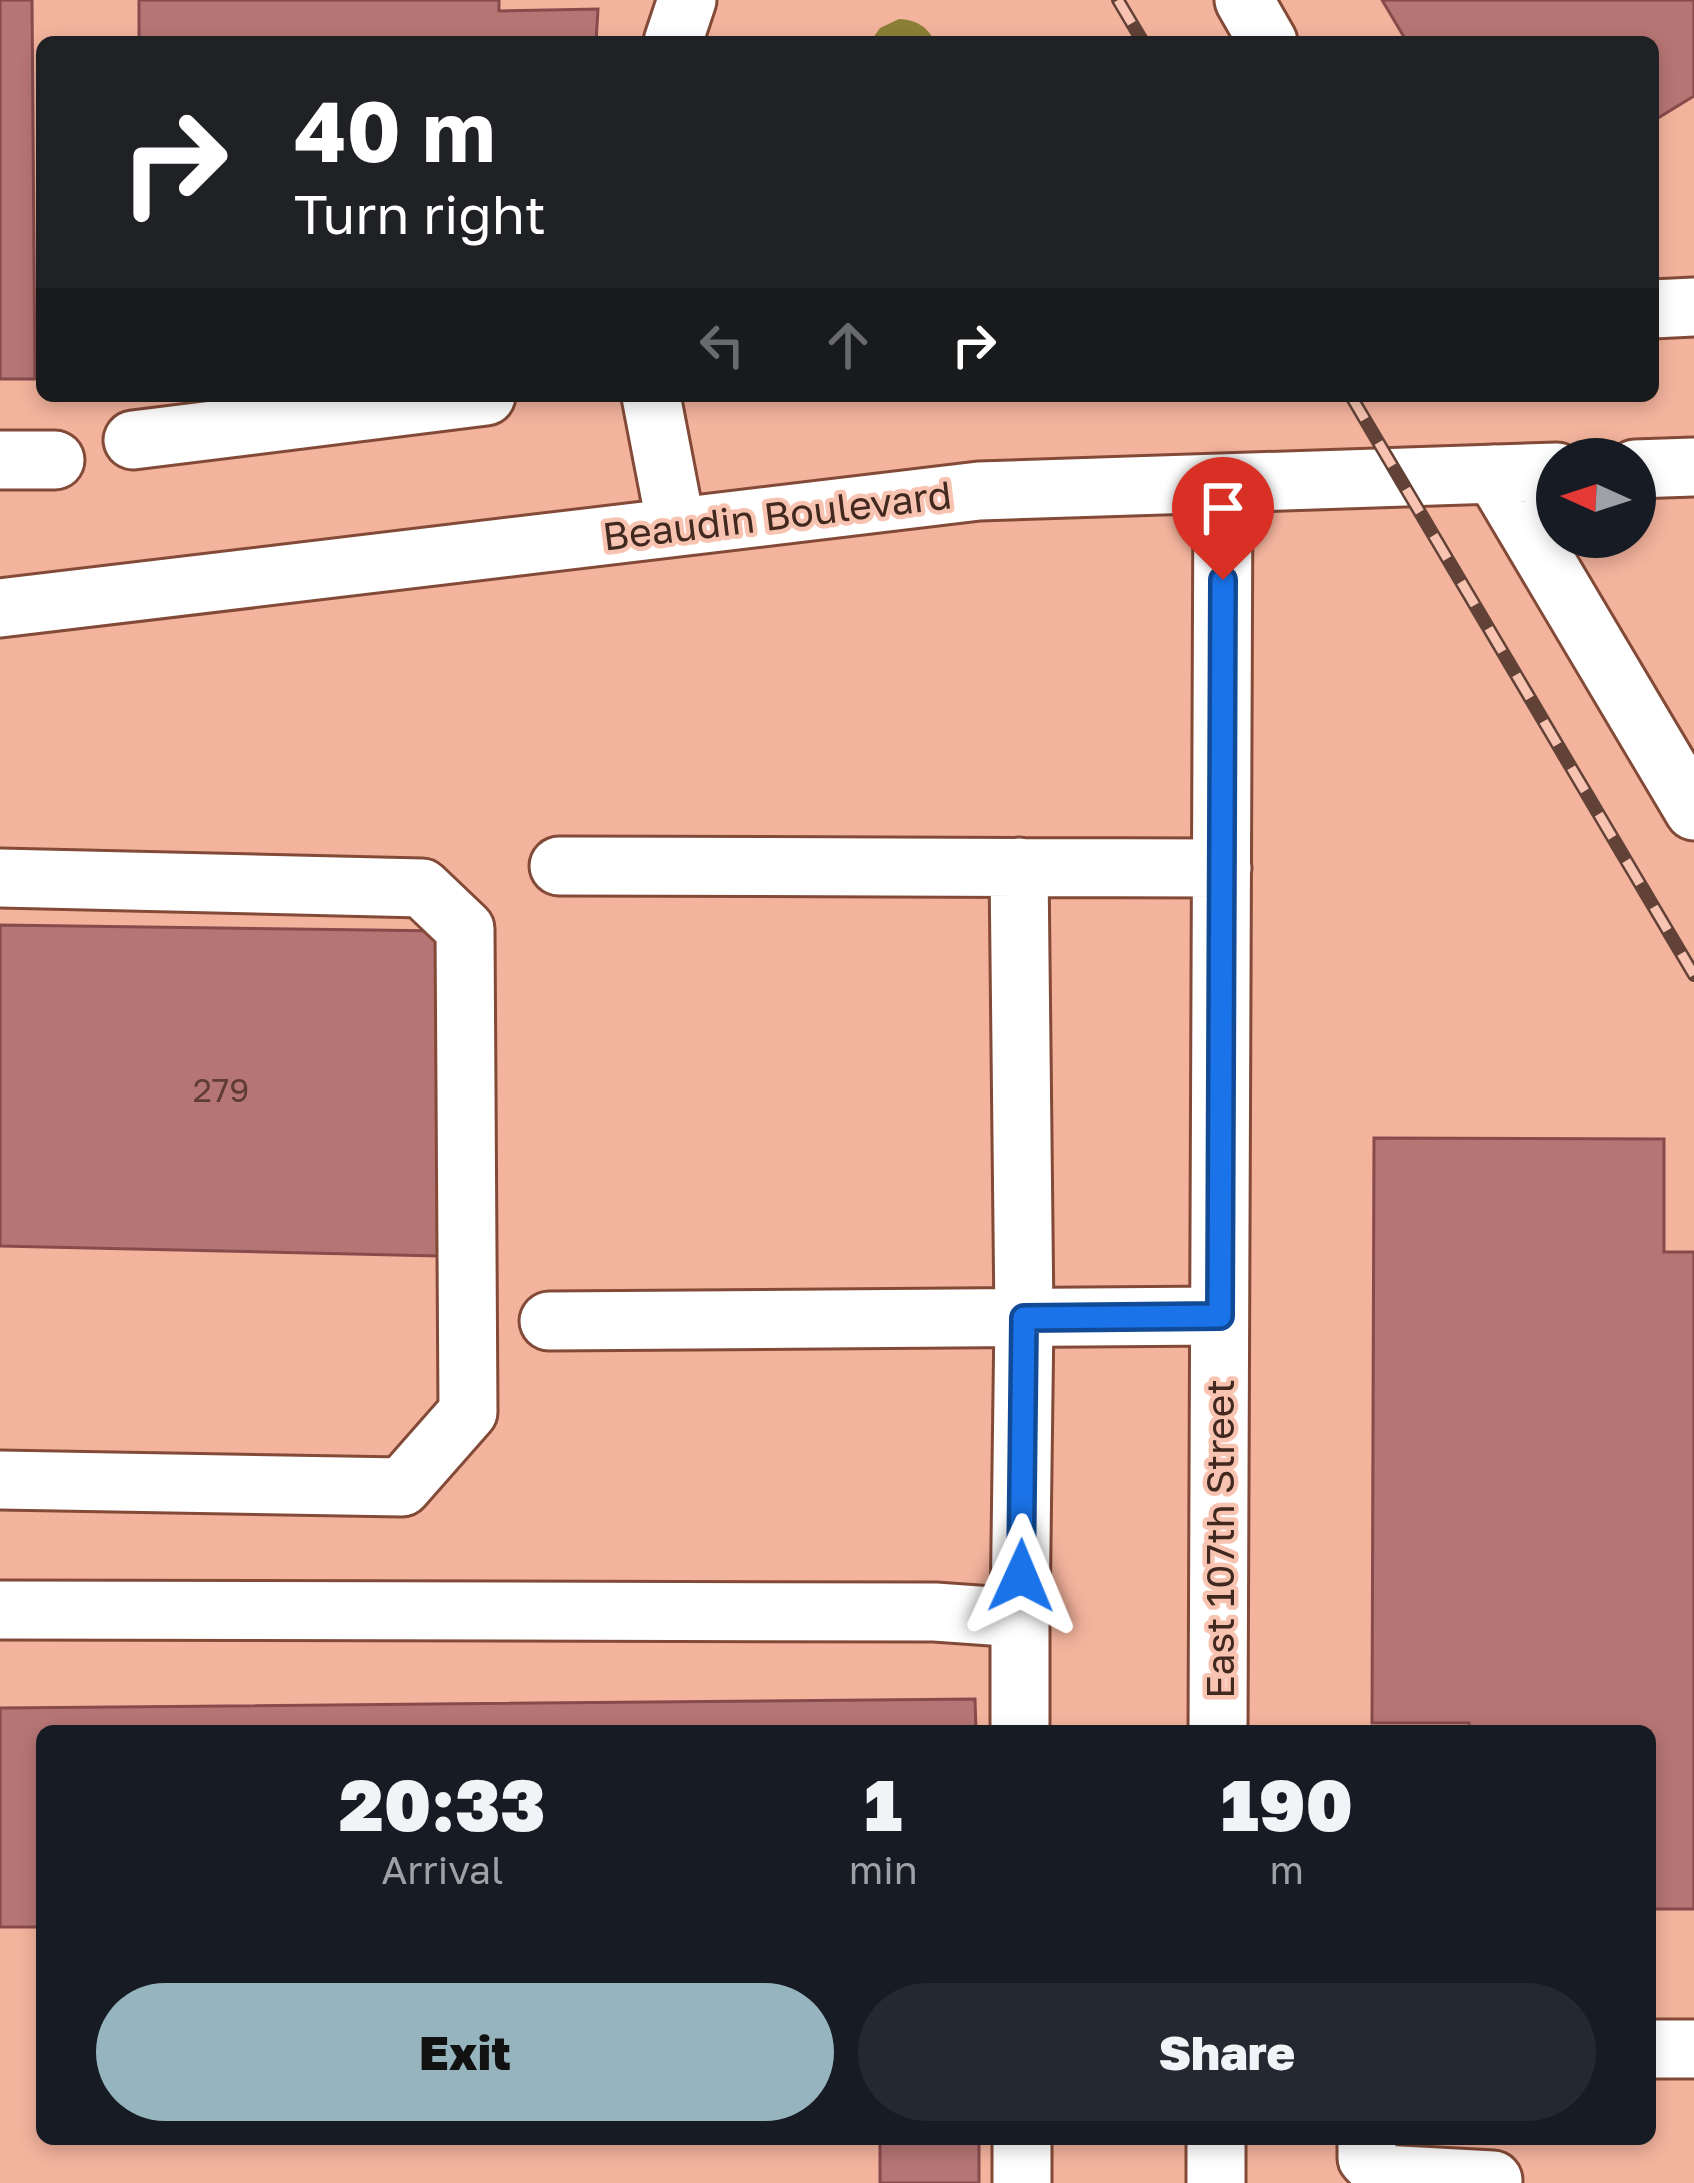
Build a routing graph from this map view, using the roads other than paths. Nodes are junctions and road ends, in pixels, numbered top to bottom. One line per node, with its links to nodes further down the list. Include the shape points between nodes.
1 (687, 0): 3 (street)
2 (1244, 0): 4 (street)
3 (675, 36)
4 (1265, 36)
5 (1694, 307): 6 (street)
6 (1659, 309)
7 (438, 402): 9 (street)
8 (650, 402): 15 (street)
9 (134, 440)
10 (1694, 467): 11 (street)
11 (1656, 468)
12 (1536, 473): 13 (street, Beaudin Boulevard)
13 (1494, 474): 14 (street, Beaudin Boulevard); 17 (street)
14 (1223, 484): 15 (street, Beaudin Boulevard, via 979,491); 21 (street, East 107th Street)
15 (676, 526): 16 (street, Beaudin Boulevard)
16 (0, 608)
17 (1677, 754): 18 (street)
18 (1694, 811)
19 (560, 866): 20 (street)
20 (1019, 867): 21 (street); 24 (street)
21 (1222, 868): 23 (street, East 107th Street)
22 (0, 878): 26 (street, via 422,888 466,929 468,1412 402,1487)
23 (1220, 1316): 24 (street); 30 (street, East 107th Street)
24 (1024, 1318): 25 (street); 28 (street)
25 (549, 1322)
26 (0, 1480)
27 (0, 1610): 28 (street)
28 (1020, 1618): 29 (street)
29 (1020, 1725)
30 (1218, 1725)
31 (1694, 2048): 32 (street)
32 (1656, 2049)
33 (1022, 2145): 37 (street)
34 (1216, 2145): 38 (street)
35 (1366, 2145): 36 (street, via 1366,2158 1382,2174)
36 (1493, 2167)
37 (1022, 2183)
38 (1216, 2183)

